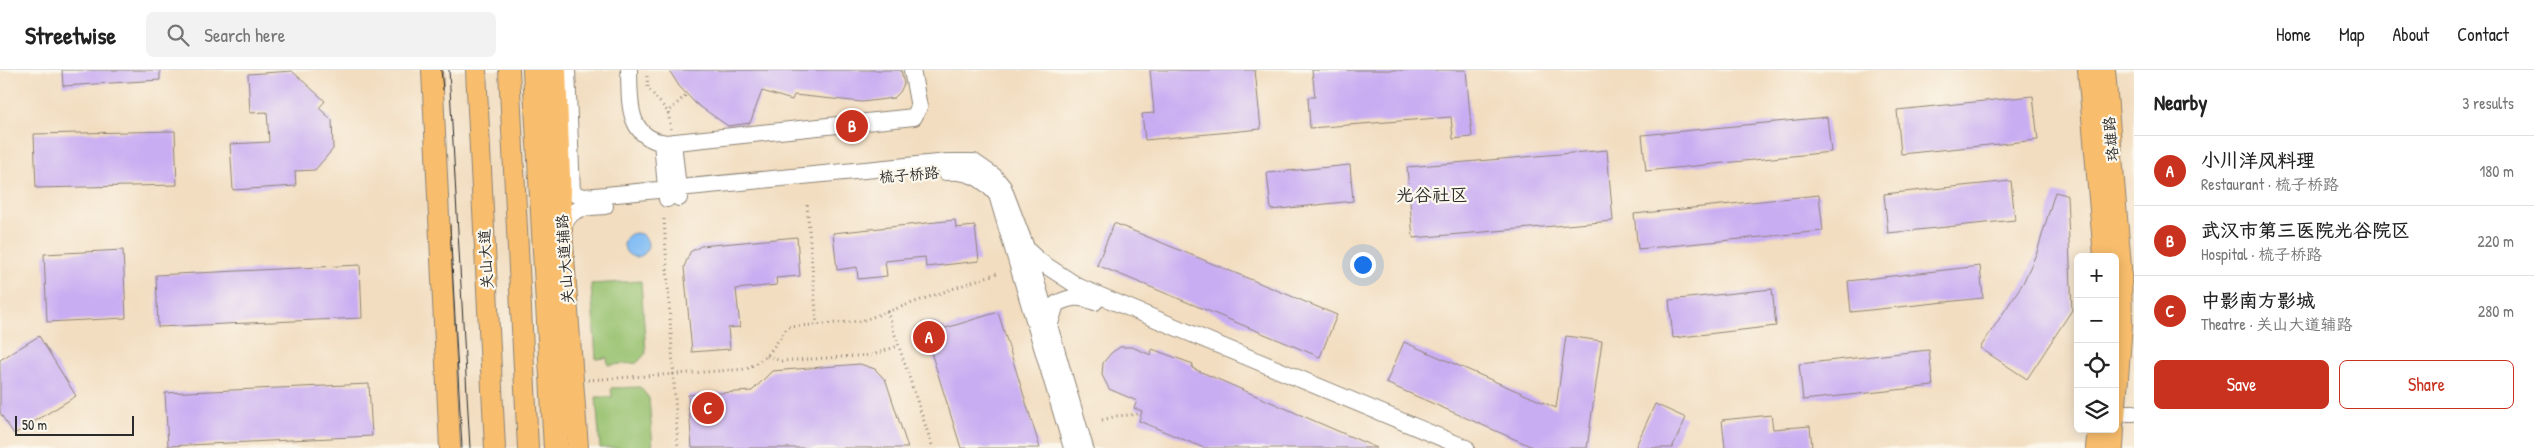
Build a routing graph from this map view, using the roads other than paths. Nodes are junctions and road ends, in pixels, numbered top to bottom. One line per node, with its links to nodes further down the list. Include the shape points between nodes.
1 (432, 70): 25 (main road)
2 (476, 70): 26 (main road, 关山大道)
3 (509, 70): 27 (main road, 关山大道)
4 (536, 70): 28 (highway)
5 (556, 70): 12 (main road, 关山大道辅路)
6 (567, 70): 14 (street)
7 (629, 70): 11 (street, via 633,120 646,137)
8 (912, 70): 11 (street, via 919,107 914,117)
9 (2088, 70): 18 (main road, 珞雄路)
10 (2105, 70): 20 (main road, 珞雄路, via 2121,267 2122,324)
11 (667, 142): 13 (street)
12 (560, 174): 14 (street); 16 (main road, 关山大道辅路)
13 (673, 193): 14 (street, via 585,197); 15 (street, 梳子桥路); 17 (street, via 974,162 1003,187); 30 (street, 梳子桥路, via 952,171 973,174 991,188 1001,206 1022,288)
14 (572, 194): 15 (street)
15 (572, 212): 16 (street)
16 (562, 230): 29 (main road, 关山大道辅路)
17 (1027, 250): 19 (street); 33 (street, via 1079,287)
18 (2104, 253)
19 (1049, 329): 31 (street); 32 (street, via 1056,304 1070,296 1084,298)
20 (2118, 388)
21 (2119, 412): 22 (street)
22 (2134, 413)
23 (2098, 433): 34 (main road)
24 (2114, 433): 35 (main road)
25 (450, 448)
26 (495, 448)
27 (528, 448)
28 (556, 448)
29 (578, 448)
30 (1072, 448)
31 (1085, 448)
32 (1443, 448)
33 (1466, 448)
34 (2096, 448)
35 (2113, 448)

